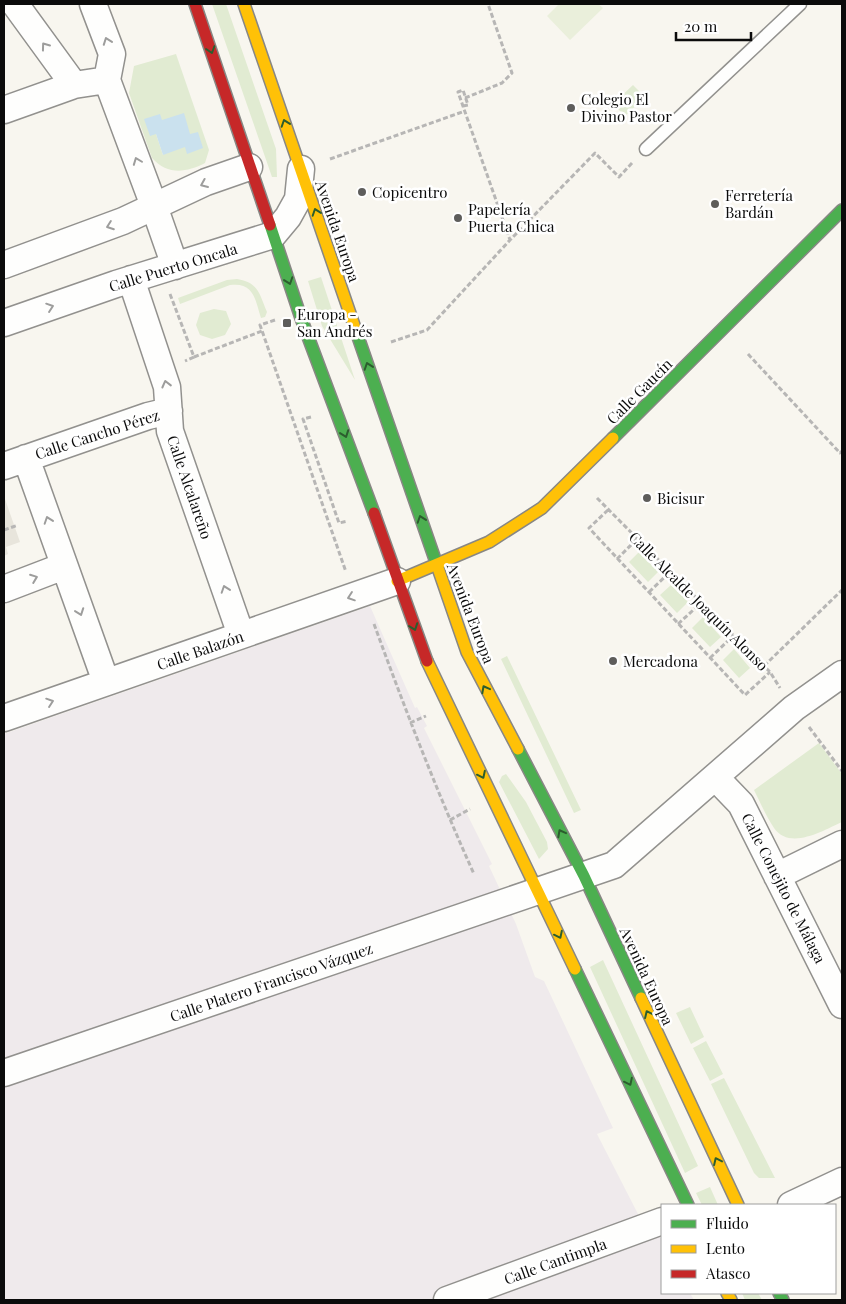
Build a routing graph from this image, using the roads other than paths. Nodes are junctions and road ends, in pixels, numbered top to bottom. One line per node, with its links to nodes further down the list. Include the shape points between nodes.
1 (15, 4): 7 (street, one-way to 1)
2 (93, 4): 6 (street, one-way to 2, via 112,54)
3 (195, 4): 10 (main road, one-way to 10)
4 (244, 4): 11 (main road, Avenida Europa, one-way to 4)
5 (800, 4): 9 (lane)
6 (107, 80): 7 (street); 12 (street, one-way to 6)
7 (74, 85): 8 (street)
8 (4, 110)
9 (646, 149)
10 (249, 167): 12 (street, one-way to 12); 14 (main road)
11 (301, 169): 14 (street, via 298,198); 22 (main road, Avenida Europa, one-way to 11)
12 (154, 206): 15 (street, one-way to 15, via 124,221); 16 (street)
13 (842, 210): 22 (main road, Calle Gaucín, via 542,508 489,542)
14 (273, 235): 16 (street, Calle Puerto Oncala); 23 (main road, one-way to 23)
15 (4, 265)
16 (168, 268): 17 (street, Calle Puerto Oncala)
17 (131, 279): 18 (street, Calle Puerto Oncala, one-way to 17); 19 (street, Calle Alcalareño, one-way to 17, via 162,369)
18 (4, 323)
19 (169, 411): 20 (street, Calle Cancho Pérez); 25 (street, Calle Alcalareño, one-way to 19, via 170,431)
20 (15, 462): 21 (street, Calle Cancho Pérez, one-way to 20)
21 (64, 566): 24 (street, one-way to 21); 27 (street, Calle Cancho Pérez, one-way to 27)
22 (437, 566): 23 (main road, Calle Gaucín); 31 (main road, Avenida Europa, one-way to 22, via 466,652)
23 (397, 581): 25 (street, Calle Balazón, one-way to 25); 33 (main road, one-way to 33, via 428,664)
24 (4, 589)
25 (241, 635): 27 (street, Calle Balazón)
26 (842, 674): 29 (street, via 794,708)
27 (106, 682): 28 (street, Calle Balazón, one-way to 27)
28 (4, 718)
29 (716, 778): 31 (street, via 614,865); 32 (street, Calle Conejito de Málaga, via 741,804)
30 (842, 844): 32 (street)
31 (584, 876): 33 (street, Calle Platero Francisco Vázquez); 38 (main road, Avenida Europa, one-way to 31)
32 (777, 876): 34 (street, Calle Conejito de Málaga)
33 (538, 892): 35 (street, Calle Platero Francisco Vázquez); 37 (main road, one-way to 37)
34 (842, 1005)
35 (4, 1073)
36 (842, 1180): 39 (street)
37 (688, 1204)
38 (738, 1204)
39 (793, 1204)
40 (661, 1221): 41 (street, Calle Cantimpla)
41 (447, 1300)

